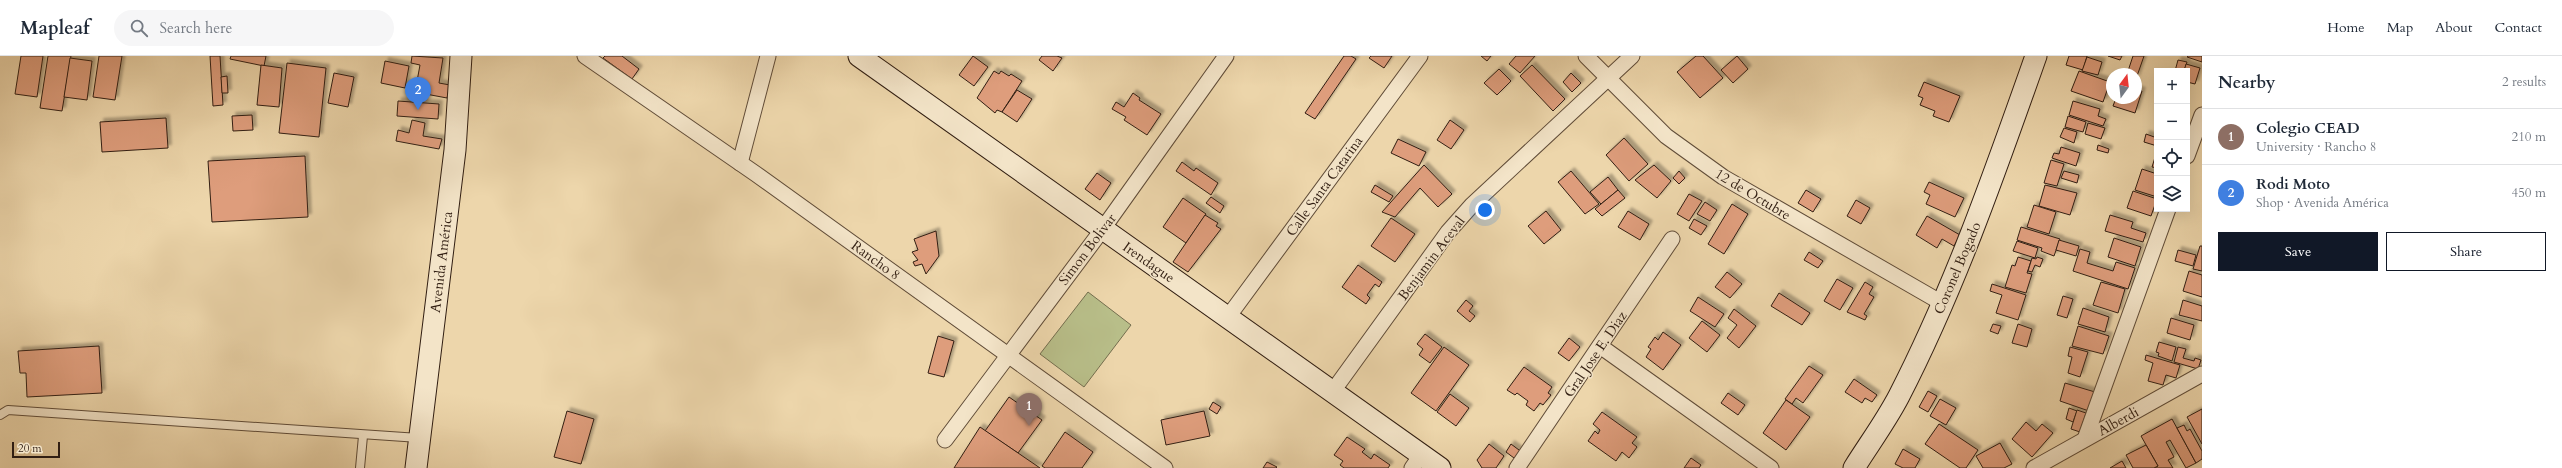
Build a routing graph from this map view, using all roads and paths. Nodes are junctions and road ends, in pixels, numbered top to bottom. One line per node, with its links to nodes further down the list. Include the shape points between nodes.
1 (461, 56): 25 (street, Avenida América, via 455,150)
2 (585, 56): 13 (street, Rancho 8)
3 (768, 56): 13 (street)
4 (859, 56): 15 (street, Irendague)
5 (1226, 56): 15 (street, Simon Bolivar)
6 (1420, 56): 18 (street, Calle Santa Catarina)
7 (1586, 56): 10 (street, 12 de Octubre)
8 (1632, 56): 10 (street, Benjamin Aceval)
9 (2036, 56): 17 (street, Coronel Bogado, via 1975,227)
10 (1608, 79): 17 (street, 12 de Octubre, via 1666,136 1723,177); 22 (street, Benjamin Aceval, via 1472,205 1448,232)
11 (2202, 115): 12 (street)
12 (2190, 148)
13 (740, 163): 20 (street, Rancho 8)
14 (2167, 212): 26 (street)
15 (1102, 230): 18 (street, Irendague); 20 (street, Simon Bolivar)
16 (1672, 239): 19 (street, Gral Jose E. Diaz)
17 (1942, 303): 35 (street, Coronel Bogado, via 1898,397)
18 (1228, 317): 22 (street, Irendague)
19 (1600, 346): 33 (street, Gral Jose E. Diaz); 34 (street)
20 (1008, 355): 27 (street, Simon Bolivar); 31 (street, Rancho 8)
21 (2202, 374): 26 (street, Alberdi)
22 (1333, 391): 28 (street, Irendague)
23 (0, 415): 24 (lane, via 8,410)
24 (363, 436): 25 (lane); 29 (lane)
25 (420, 438): 30 (street, Avenida América)
26 (2085, 439): 36 (street, Alberdi)
27 (945, 440)
28 (1416, 461): 32 (street, Irendague)
29 (360, 468)
30 (416, 468)
31 (1165, 468)
32 (1440, 468)
33 (1517, 468)
34 (1771, 468)
35 (1854, 468)
36 (2034, 468)

